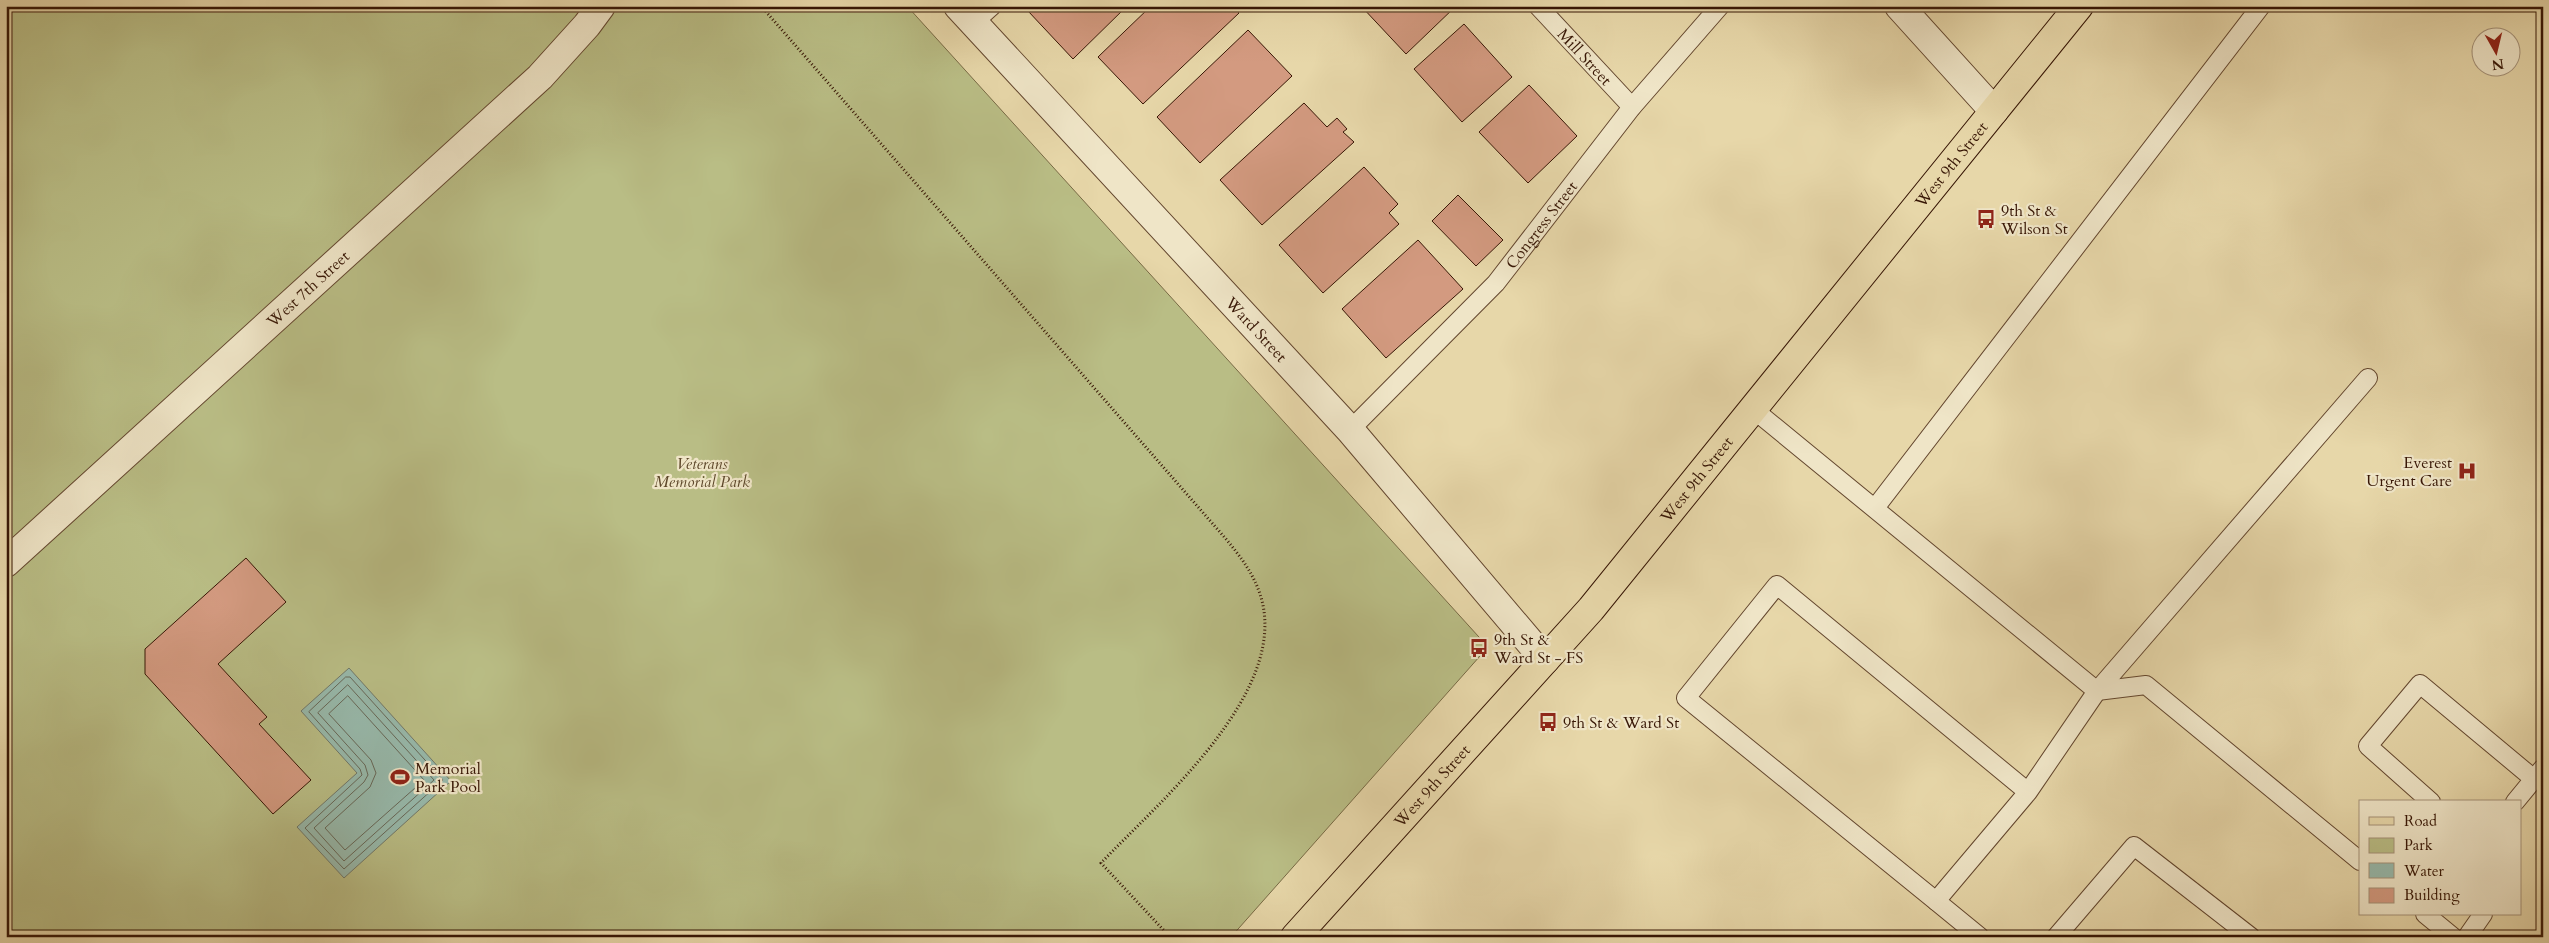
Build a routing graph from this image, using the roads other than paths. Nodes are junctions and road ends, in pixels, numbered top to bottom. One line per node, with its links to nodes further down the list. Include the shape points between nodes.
1 (601, 6): 14 (street, West 7th Street, via 540,77)
2 (1538, 6): 8 (lane, Mill Street)
3 (1720, 6): 8 (lane, Congress Street)
4 (1899, 6): 9 (street)
5 (2079, 6): 9 (main road, West 9th Street)
6 (2260, 6): 13 (lane)
7 (974, 12): 12 (street, Ward Street)
8 (1632, 107): 12 (lane, Congress Street, via 1496,282)
9 (1994, 111): 11 (main road, West 9th Street)
10 (2368, 378): 16 (lane)
11 (1753, 410): 13 (lane); 15 (main road, West 9th Street)
12 (1350, 430): 15 (street, Ward Street)
13 (1875, 508): 16 (lane)
14 (6, 562)
15 (1546, 660): 26 (main road, West 9th Street)
16 (2097, 691): 18 (lane); 21 (lane, via 2146,685)
17 (2538, 774): 19 (lane, via 2420,684 2368,746); 20 (lane)
18 (2028, 792): 22 (lane); 22 (lane, via 1777,585 1686,698)
19 (2429, 800)
20 (2517, 800)
21 (2359, 860)
22 (1936, 901): 27 (lane)
23 (2427, 916): 29 (lane)
24 (2482, 916): 30 (lane)
25 (2063, 934): 28 (lane, via 2134,846)
26 (1295, 937)
27 (1980, 937)
28 (2251, 937)
29 (2453, 937)
30 (2467, 937)

